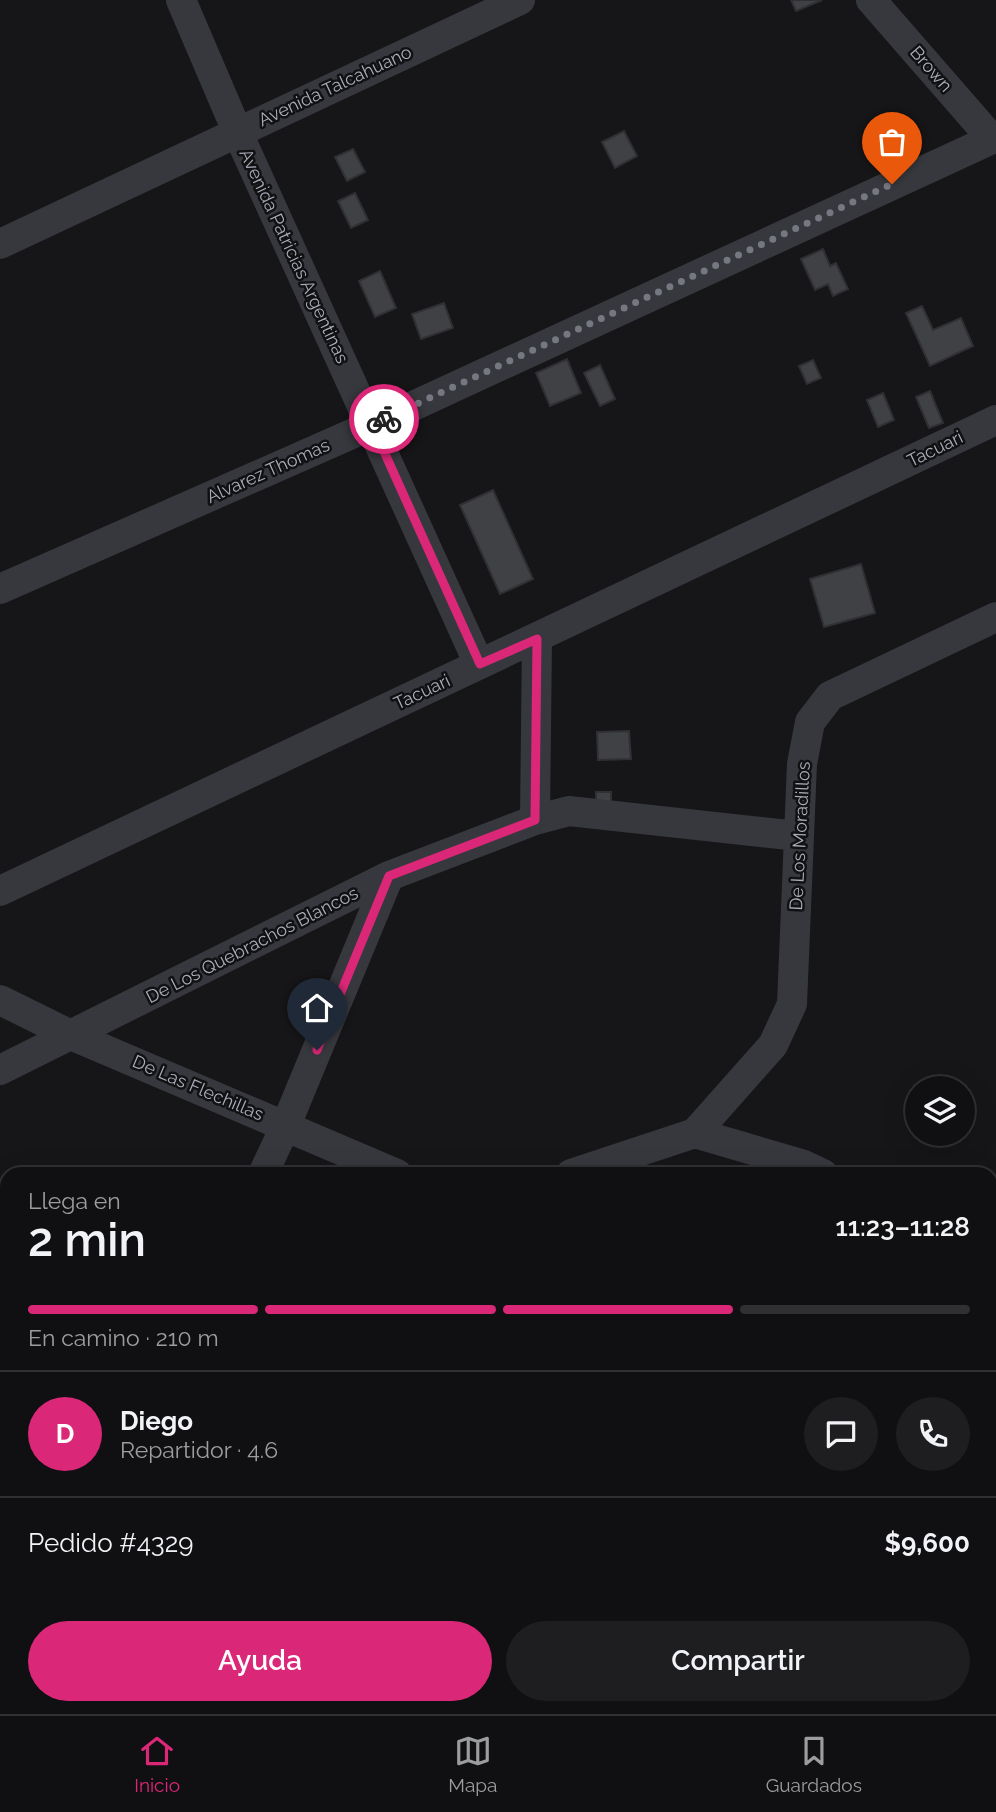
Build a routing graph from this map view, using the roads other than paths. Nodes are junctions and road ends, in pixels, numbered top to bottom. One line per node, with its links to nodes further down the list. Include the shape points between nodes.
1 (181, 0): 4 (street, Avenida Patricias Argentinas)
2 (520, 0): 4 (street, Avenida Talcahuano)
3 (871, 0): 5 (street, Brown)
4 (237, 131): 6 (street, Avenida Talcahuano); 8 (street, Avenida Patricias Argentinas)
5 (992, 139): 8 (street, Alvarez Thomas)
6 (0, 244)
7 (996, 420): 11 (street, Tacuari)
8 (372, 425): 9 (street, Alvarez Thomas); 12 (street, Avenida Patricias Argentinas)
9 (0, 589)
10 (996, 617): 14 (street, De Los Moradillos, via 830,696 810,722 802,764)
11 (537, 639): 12 (street, Tacuari); 13 (street)
12 (480, 664): 16 (street, Tacuari)
13 (535, 820): 14 (street, De Los Quebrachos Blancos, via 569,811); 15 (street, De Los Quebrachos Blancos)
14 (798, 836): 21 (street, De Los Moradillos, via 792,1004 773,1045)
15 (389, 876): 18 (street, De Los Quebrachos Blancos); 20 (street)
16 (0, 891)
17 (0, 1000): 18 (street, De Las Flechillas)
18 (73, 1036): 19 (street, De Los Quebrachos Blancos); 20 (street, De Las Flechillas)
19 (0, 1070)
20 (286, 1125): 22 (street); 23 (street, De Las Flechillas)
21 (695, 1133): 24 (street); 25 (street)
22 (266, 1167)
23 (381, 1167)
24 (592, 1167)
25 (808, 1167)

